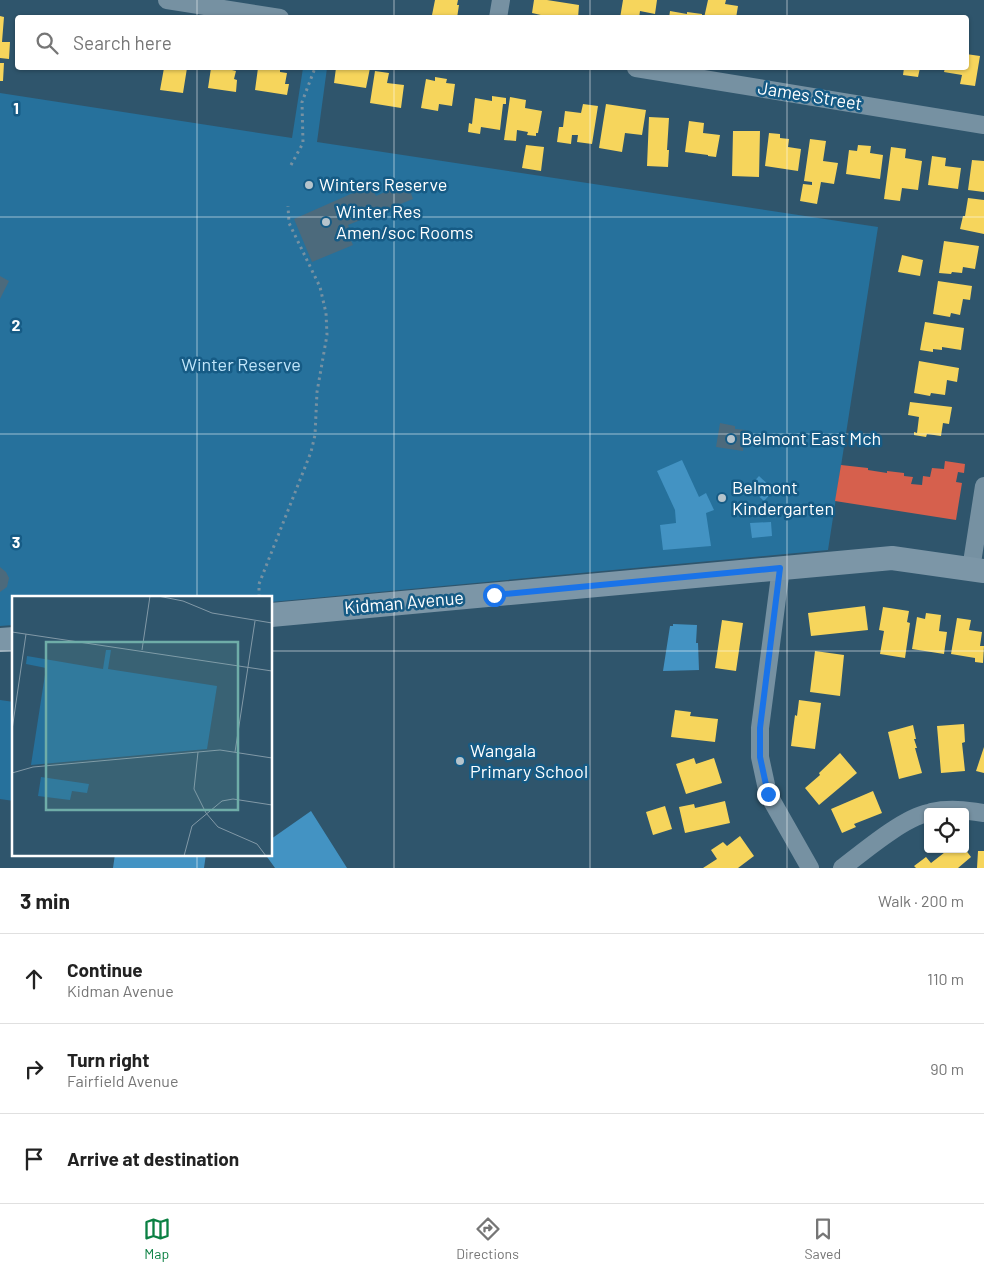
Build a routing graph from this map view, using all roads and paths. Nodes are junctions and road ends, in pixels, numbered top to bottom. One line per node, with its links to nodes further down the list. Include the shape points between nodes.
1 (167, 0): 3 (street)
2 (501, 0): 4 (street)
3 (261, 15)
4 (498, 15)
5 (314, 70): 8 (path, via 302,102 303,143)
6 (648, 70): 7 (street, James Street)
7 (984, 125)
8 (291, 165)
9 (288, 206): 13 (path, via 289,224 320,287 326,313 326,335 311,452 259,584)
10 (984, 486): 12 (street)
11 (780, 568): 12 (street, Kidman Avenue, via 892,558); 14 (street, Kidman Avenue); 18 (street, via 760,728 760,757 768,794)
12 (977, 570)
13 (259, 596)
14 (272, 615)
15 (969, 811): 16 (street)
16 (984, 813)
17 (924, 815): 19 (street, via 906,823)
18 (810, 868)
19 (842, 868)

